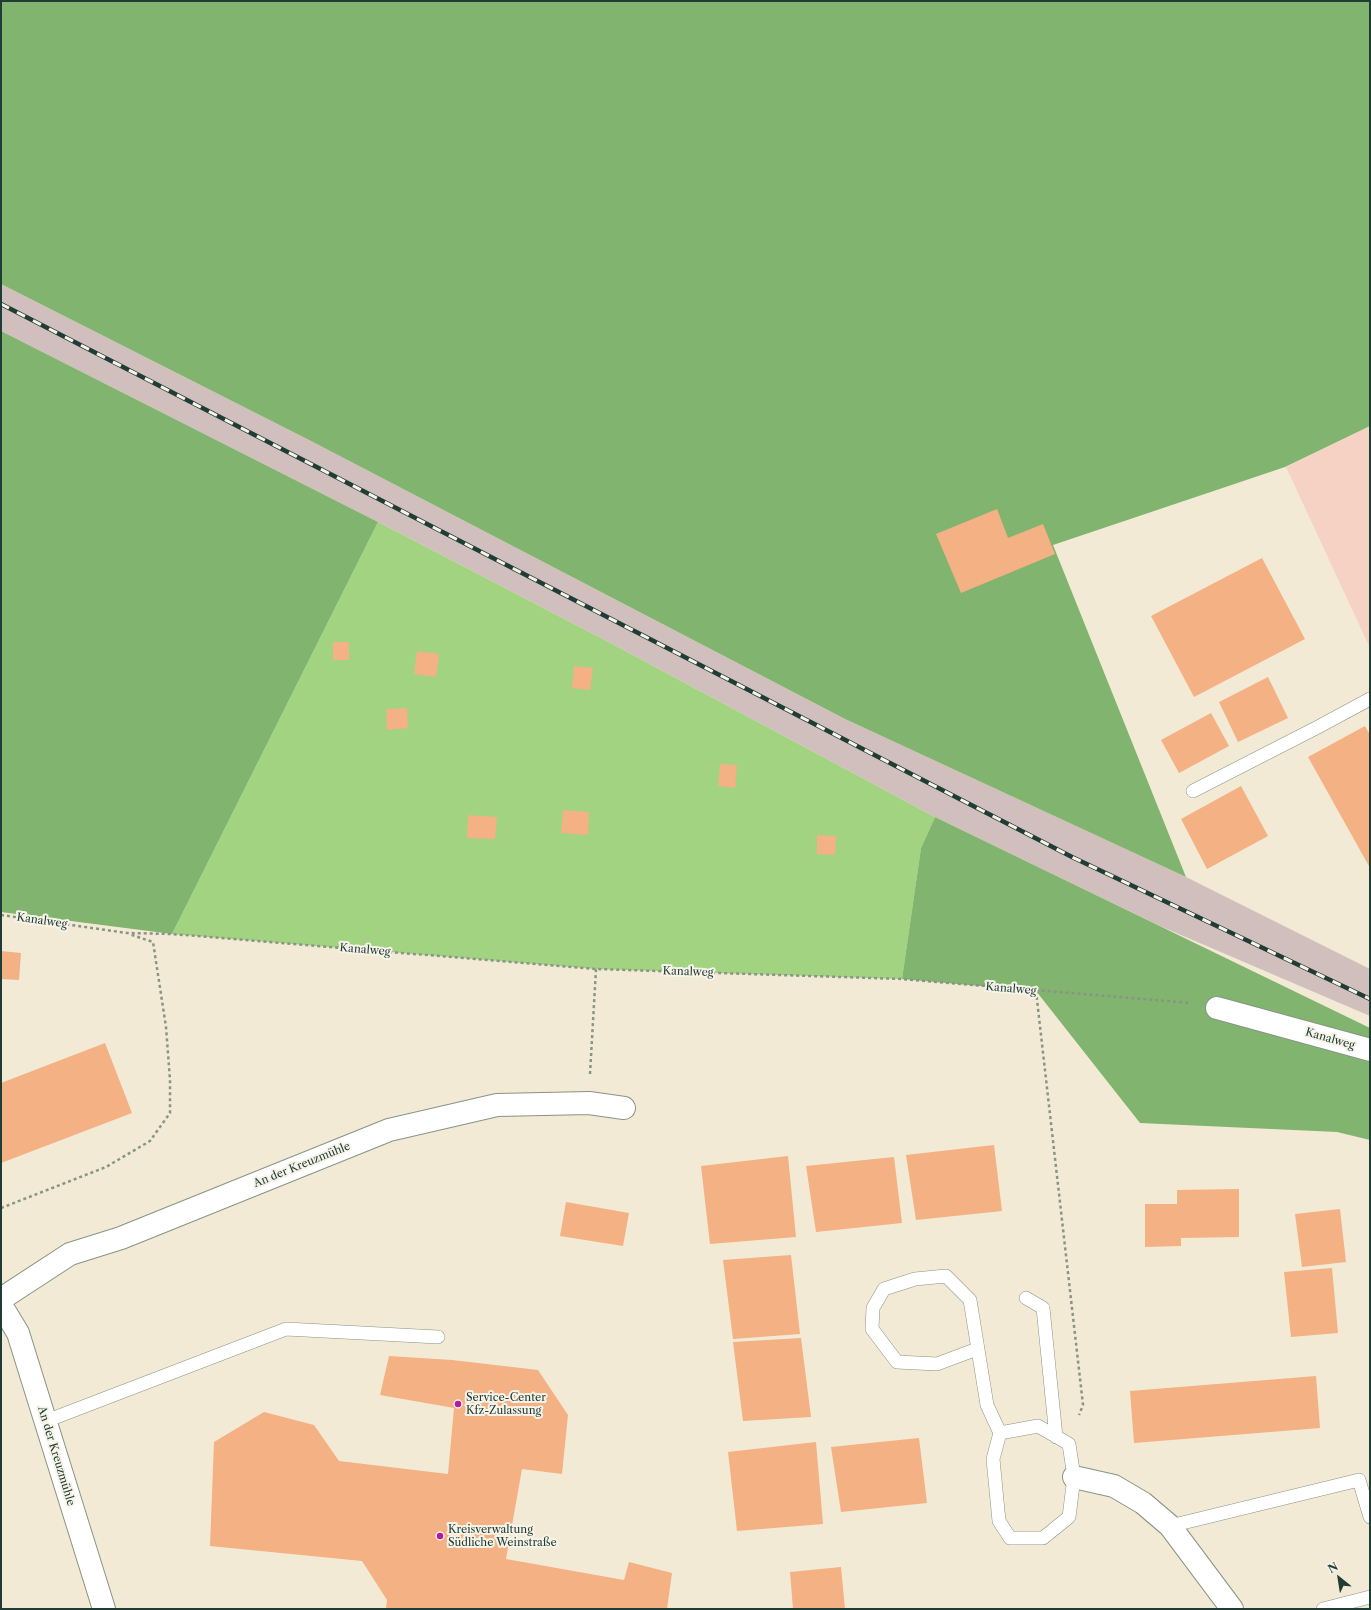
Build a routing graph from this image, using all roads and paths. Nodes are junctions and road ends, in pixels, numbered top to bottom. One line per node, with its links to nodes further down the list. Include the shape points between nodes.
1 (1370, 699): 2 (lane)
2 (1193, 791)
3 (1, 915): 4 (path, Kanalweg)
4 (127, 933): 5 (path, Kanalweg, via 172,934); 11 (path, via 153,942 166,1027 170,1113 150,1141 106,1167)
5 (596, 969): 6 (path, Kanalweg, via 902,979); 9 (path)
6 (1036, 991): 7 (path, Kanalweg, via 1187,1003); 20 (path, via 1083,1405)
7 (1217, 1008): 8 (street, Kanalweg)
8 (1370, 1050)
9 (588, 1103): 10 (street, An der Kreuzmühle); 12 (street, An der Kreuzmühle, via 497,1104 389,1130 121,1238 70,1254)
10 (624, 1108)
11 (1, 1208)
12 (1, 1298)
13 (1026, 1298): 19 (lane, via 1043,1308)
14 (1, 1305): 17 (street, An der Kreuzmühle, via 18,1333)
15 (438, 1337): 17 (lane, via 286,1328)
16 (977, 1349): 16 (lane, via 970,1300 946,1276 915,1279 884,1289 873,1308 872,1329 897,1362 937,1364); 18 (lane, via 987,1405)
17 (46, 1421): 25 (street, An der Kreuzmühle)
18 (1000, 1433): 19 (lane, via 1038,1426); 21 (lane, via 993,1459 994,1486 999,1521 1010,1538 1043,1538 1069,1517)
19 (1056, 1437): 20 (lane)
20 (1068, 1444): 21 (lane)
21 (1074, 1477): 23 (street, via 1114,1486 1143,1503)
22 (1370, 1517): 23 (lane, via 1359,1480)
23 (1170, 1526): 26 (street)
24 (1370, 1597): 27 (lane)
25 (104, 1609)
26 (1232, 1609)
27 (1323, 1609)

